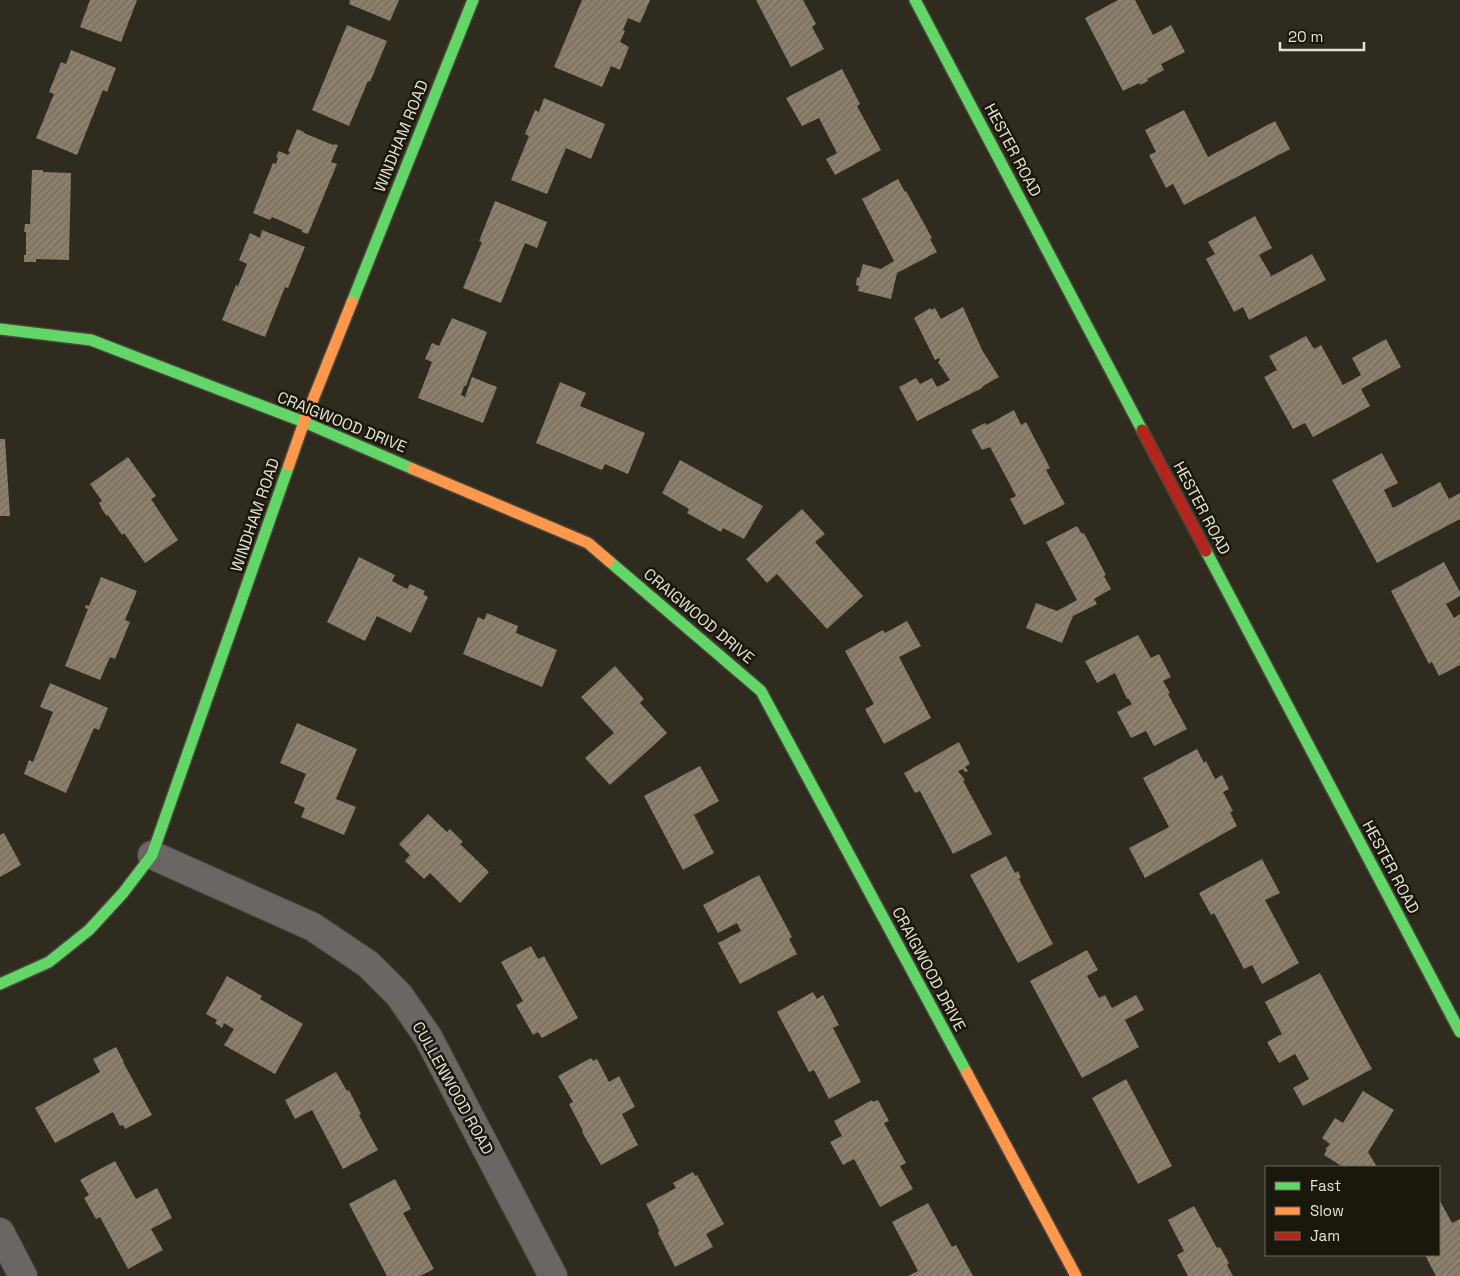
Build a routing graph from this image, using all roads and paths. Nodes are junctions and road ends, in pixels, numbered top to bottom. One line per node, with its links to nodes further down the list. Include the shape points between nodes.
1 (473, 0): 4 (street, WINDHAM ROAD)
2 (915, 0): 7 (street, HESTER ROAD)
3 (0, 329): 4 (street, CRAIGWOOD DRIVE, via 91,340)
4 (304, 422): 5 (street, WINDHAM ROAD); 11 (street, CRAIGWOOD DRIVE, via 588,543 761,691)
5 (152, 855): 6 (street, WINDHAM ROAD, via 123,894 89,930 49,962); 10 (street, CULLENWOOD ROAD, via 313,927 368,964 399,995 428,1037)
6 (0, 984)
7 (1460, 1032)
8 (0, 1232): 9 (street)
9 (23, 1276)
10 (553, 1276)
11 (1076, 1276)

